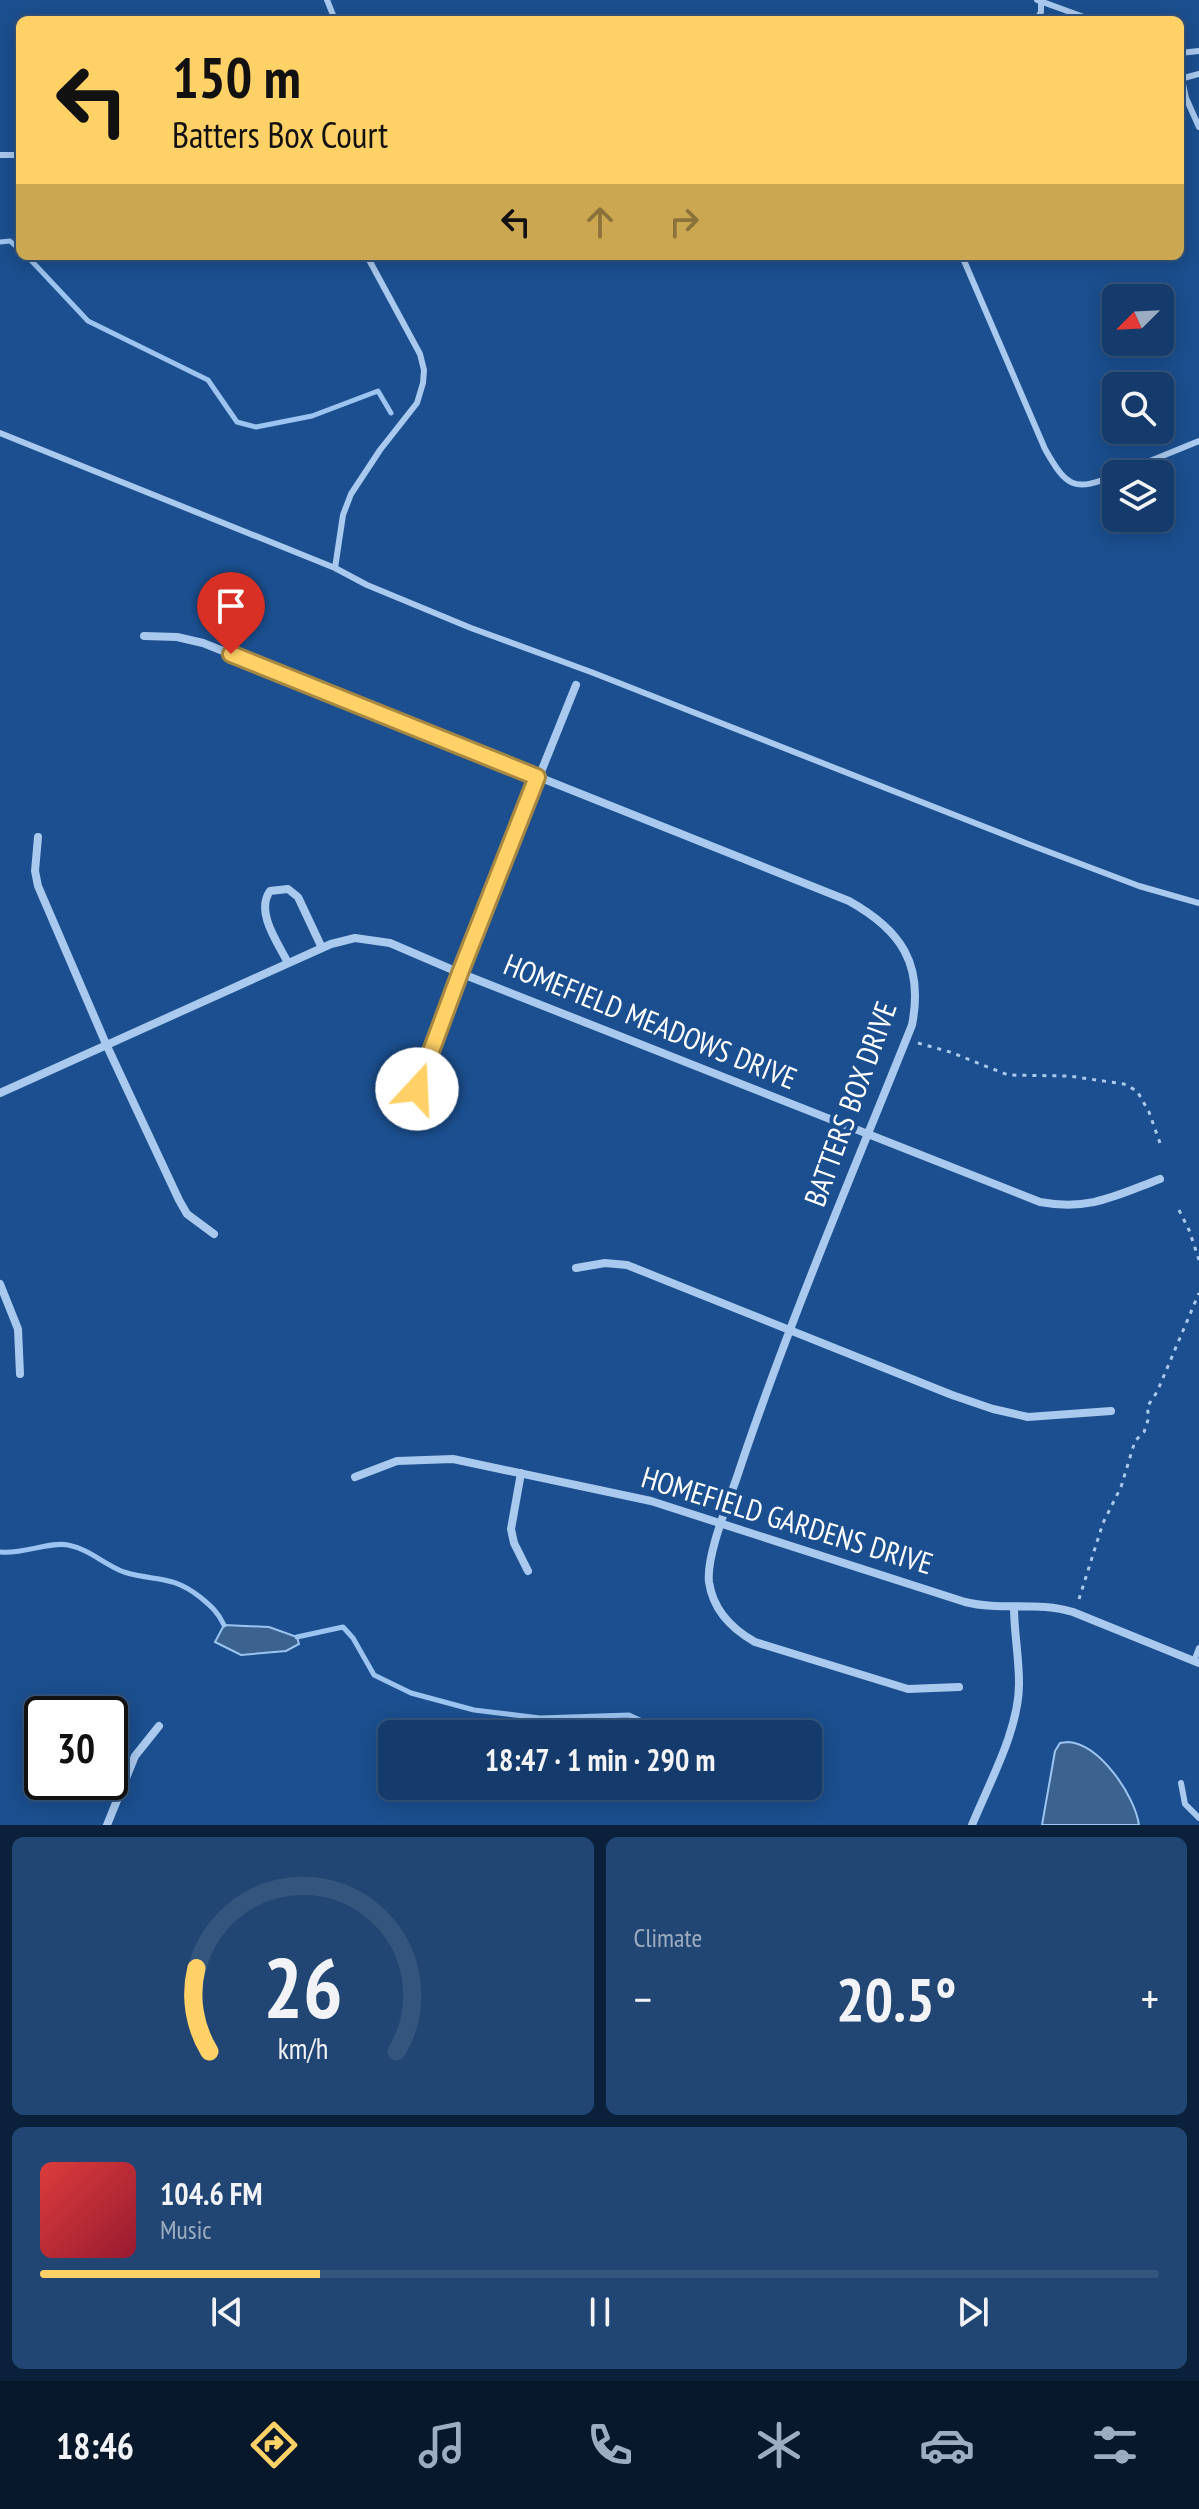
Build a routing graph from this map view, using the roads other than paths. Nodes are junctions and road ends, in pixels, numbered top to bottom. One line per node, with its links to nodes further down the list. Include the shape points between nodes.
1 (1040, 1): 2 (lane)
2 (1081, 16)
3 (1184, 90): 4 (lane)
4 (1199, 127)
5 (369, 260): 11 (lane, via 420,354 423,383 417,403 351,494)
6 (964, 260): 10 (lane, via 1058,471 1085,486)
7 (0, 433): 11 (lane)
8 (1199, 441): 9 (lane)
9 (1152, 460)
10 (1102, 480)
11 (335, 568): 16 (lane, via 471,628 1028,844)
12 (144, 636): 14 (street, BATTERS BOX DRIVE, via 203,643)
13 (576, 685): 14 (street)
14 (537, 777): 19 (street); 23 (street, BATTERS BOX DRIVE, via 849,901 890,929 914,977 916,1004)
15 (38, 837): 20 (street, via 38,886)
16 (1199, 903)
17 (322, 948): 18 (street, HOMEFIELD MEADOWS DRIVE); 18 (street, via 298,897 288,889 270,891 264,899 265,913); 19 (street, HOMEFIELD MEADOWS DRIVE, via 355,938 390,943)
18 (288, 963): 20 (street, HOMEFIELD MEADOWS DRIVE)
19 (460, 973): 22 (street); 23 (street, HOMEFIELD MEADOWS DRIVE)
20 (106, 1044): 21 (street, HOMEFIELD MEADOWS DRIVE); 25 (street, via 179,1200 187,1214)
21 (0, 1093)
22 (406, 1118)
23 (869, 1135): 24 (street, HOMEFIELD MEADOWS DRIVE, via 1009,1192 1062,1206 1088,1205); 28 (street, BATTERS BOX DRIVE)
24 (1160, 1179)
25 (214, 1234)
26 (576, 1268): 28 (street, via 627,1265)
27 (0, 1284): 29 (street, via 18,1329)
28 (790, 1331): 30 (street, via 993,1409 1028,1417); 33 (street, BATTERS BOX DRIVE)
29 (20, 1374)
30 (1111, 1411)
31 (521, 1473): 32 (street, HOMEFIELD GARDENS DRIVE, via 426,1458 397,1461); 33 (street, HOMEFIELD GARDENS DRIVE, via 651,1501); 34 (street, via 511,1529)
32 (355, 1477)
33 (722, 1523): 35 (street, HOMEFIELD GARDENS DRIVE, via 965,1602); 38 (street, BATTERS BOX DRIVE, via 709,1582 735,1631 894,1686)
34 (528, 1571)
35 (1014, 1607): 37 (street, HOMEFIELD GARDENS DRIVE, via 1057,1607); 43 (street, via 1019,1683 1015,1714)
36 (1199, 1648): 37 (lane)
37 (1196, 1662)
38 (959, 1687)
39 (159, 1726): 42 (street, via 135,1756)
40 (1181, 1783): 41 (lane, via 1185,1804)
41 (1199, 1818)
42 (107, 1825)
43 (972, 1825)

